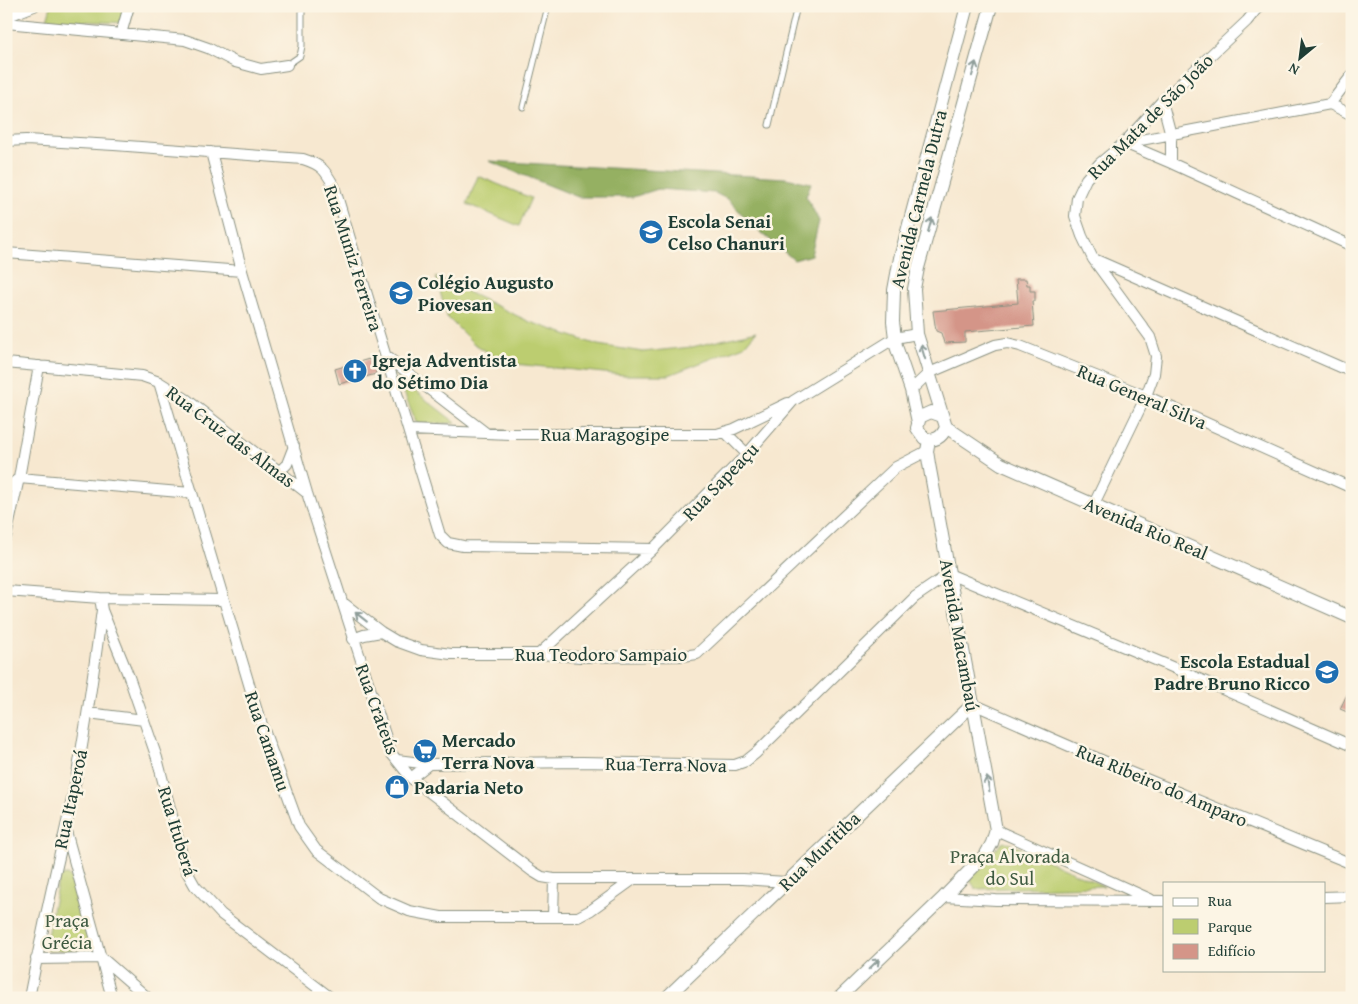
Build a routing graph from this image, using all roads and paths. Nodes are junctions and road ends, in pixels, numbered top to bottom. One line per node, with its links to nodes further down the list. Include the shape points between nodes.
1 (34, 6): 9 (street)
2 (129, 6): 11 (street)
3 (302, 6): 12 (lane, via 300,56)
4 (548, 6): 16 (lane)
5 (797, 6): 18 (lane)
6 (967, 6): 29 (street, Avenida Carmela Dutra, via 896,272 892,322)
7 (992, 6): 28 (street, Avenida Carmela Dutra, one-way to 7, via 914,290 918,268)
8 (1259, 6): 14 (street, Rua Mata de São João)
9 (6, 17)
10 (6, 24): 11 (street)
11 (121, 34): 12 (street, via 185,40 235,62 261,69)
12 (287, 65)
13 (1352, 75): 15 (street)
14 (1162, 101): 19 (street); 21 (street, Rua Mata de São João)
15 (1330, 104): 17 (street); 19 (street)
16 (524, 106)
17 (1352, 115)
18 (769, 125)
19 (1171, 135): 21 (street); 23 (street)
20 (6, 140): 22 (street)
21 (1124, 143): 23 (street); 26 (street, Rua Mata de São João, via 1086,179 1077,198 1075,216)
22 (211, 152): 27 (street, Rua Crateús); 30 (street, Rua Muniz Ferreira, via 303,159 325,171 334,186)
23 (1171, 163): 24 (street)
24 (1352, 246)
25 (6, 253): 27 (street)
26 (1093, 258): 33 (street); 37 (street, Rua Mata de São João, via 1150,337 1156,356)
27 (242, 271): 45 (street, Rua Crateús)
28 (917, 334): 29 (street, Rua Sapeaçu); 34 (street, Avenida Carmela Dutra, one-way to 28)
29 (895, 338): 36 (street, Avenida Carmela Dutra); 38 (street, Rua Sapeaçu)
30 (386, 356): 41 (street, Rua Muniz Ferreira); 42 (street)
31 (6, 363): 32 (street, Rua Cruz das Almas)
32 (39, 366): 35 (street, Rua Cruz das Almas, via 142,376); 48 (street)
33 (1352, 372)
34 (929, 373): 36 (street); 37 (street, Rua General Silva, via 1007,343); 40 (street, Avenida Carmela Dutra)
35 (159, 382): 47 (street, Rua Cruz das Almas); 51 (street, Rua Camamu)
36 (911, 390): 39 (street, Avenida Carmela Dutra)
37 (1146, 396): 49 (street, Rua General Silva); 53 (street, Rua Mata de São João)
38 (793, 401): 43 (street, Rua Maragogipe); 46 (street, Rua Sapeaçu)
39 (918, 422): 40 (street, via 925,413 936,413); 44 (street, via 919,434)
40 (944, 422): 44 (street, via 944,433); 53 (street, Avenida Rio Real, via 1001,464)
41 (409, 430): 42 (street, Rua Maragogipe); 55 (street, Rua Muniz Ferreira, via 440,535 448,543 462,546)
42 (486, 433): 43 (street, Rua Maragogipe)
43 (726, 433): 46 (street)
44 (928, 445): 56 (street, Avenida Macambaú); 65 (street, Rua Teodoro Sampaio, via 896,467 698,654 580,657)
45 (294, 446): 47 (street, via 287,464); 52 (street, Rua Crateús)
46 (747, 454): 55 (street, Rua Sapeaçu)
47 (280, 471): 52 (street, Rua Cruz das Almas)
48 (19, 478): 50 (street); 51 (street); 54 (street)
49 (1352, 488)
50 (6, 489)
51 (191, 493): 59 (street, Rua Camamu)
52 (307, 493): 60 (street, Rua Crateús)
53 (1093, 506): 62 (street, Avenida Rio Real)
54 (6, 537)
55 (653, 549): 65 (street, Rua Sapeaçu)
56 (949, 574): 66 (street, Avenida Macambaú); 69 (street); 71 (street, Rua Terra Nova, via 914,597 746,761 735,765)
57 (6, 591): 58 (street)
58 (100, 598): 59 (street); 61 (street, Rua Itaperoá)
59 (222, 600): 83 (street, Rua Camamu, via 256,711 298,826 316,850 378,898 408,910 441,917)
60 (342, 602): 63 (street, Rua Teodoro Sampaio, one-way to 60); 64 (street, Rua Crateús)
61 (102, 610): 67 (street, Rua Itaperoá); 68 (street, Rua Ituberá)
62 (1352, 618)
63 (381, 632): 64 (street); 65 (street, Rua Teodoro Sampaio, via 421,650 451,654)
64 (353, 639): 70 (street, Rua Crateús, via 391,753)
65 (539, 654)
66 (972, 704): 74 (street, Avenida Macambaú, one-way to 66); 75 (street, Rua Ribeiro do Amparo); 78 (street, Rua Muritiba)
67 (88, 713): 68 (street); 73 (street, Rua Itaperoá)
68 (144, 720): 89 (street, Rua Ituberá, via 186,870 195,886 221,914)
69 (1352, 746)
70 (397, 760): 71 (street, Rua Terra Nova); 72 (street, Rua Crateús)
71 (429, 764): 72 (street)
72 (411, 778): 76 (street, Rua Crateús, via 532,871)
73 (65, 830): 84 (street); 85 (street, Rua Itaperoá)
74 (996, 830): 80 (street, via 986,854); 82 (street)
75 (1352, 864)
76 (554, 879): 77 (street, Rua Crateús); 83 (street)
77 (634, 879): 78 (street, Rua Crateús); 83 (street, Rua Camamu, via 578,917)
78 (786, 882): 90 (street, Rua Muritiba)
79 (1352, 896): 81 (street)
80 (944, 897): 82 (street); 91 (street, one-way to 80)
81 (1326, 897)
82 (1159, 900)
83 (553, 917)
84 (102, 958): 85 (street); 87 (street); 88 (street)
85 (36, 959): 86 (street, Rua Itaperoá)
86 (29, 998)
87 (112, 998)
88 (148, 998)
89 (330, 998)
90 (666, 998)
91 (839, 998)

